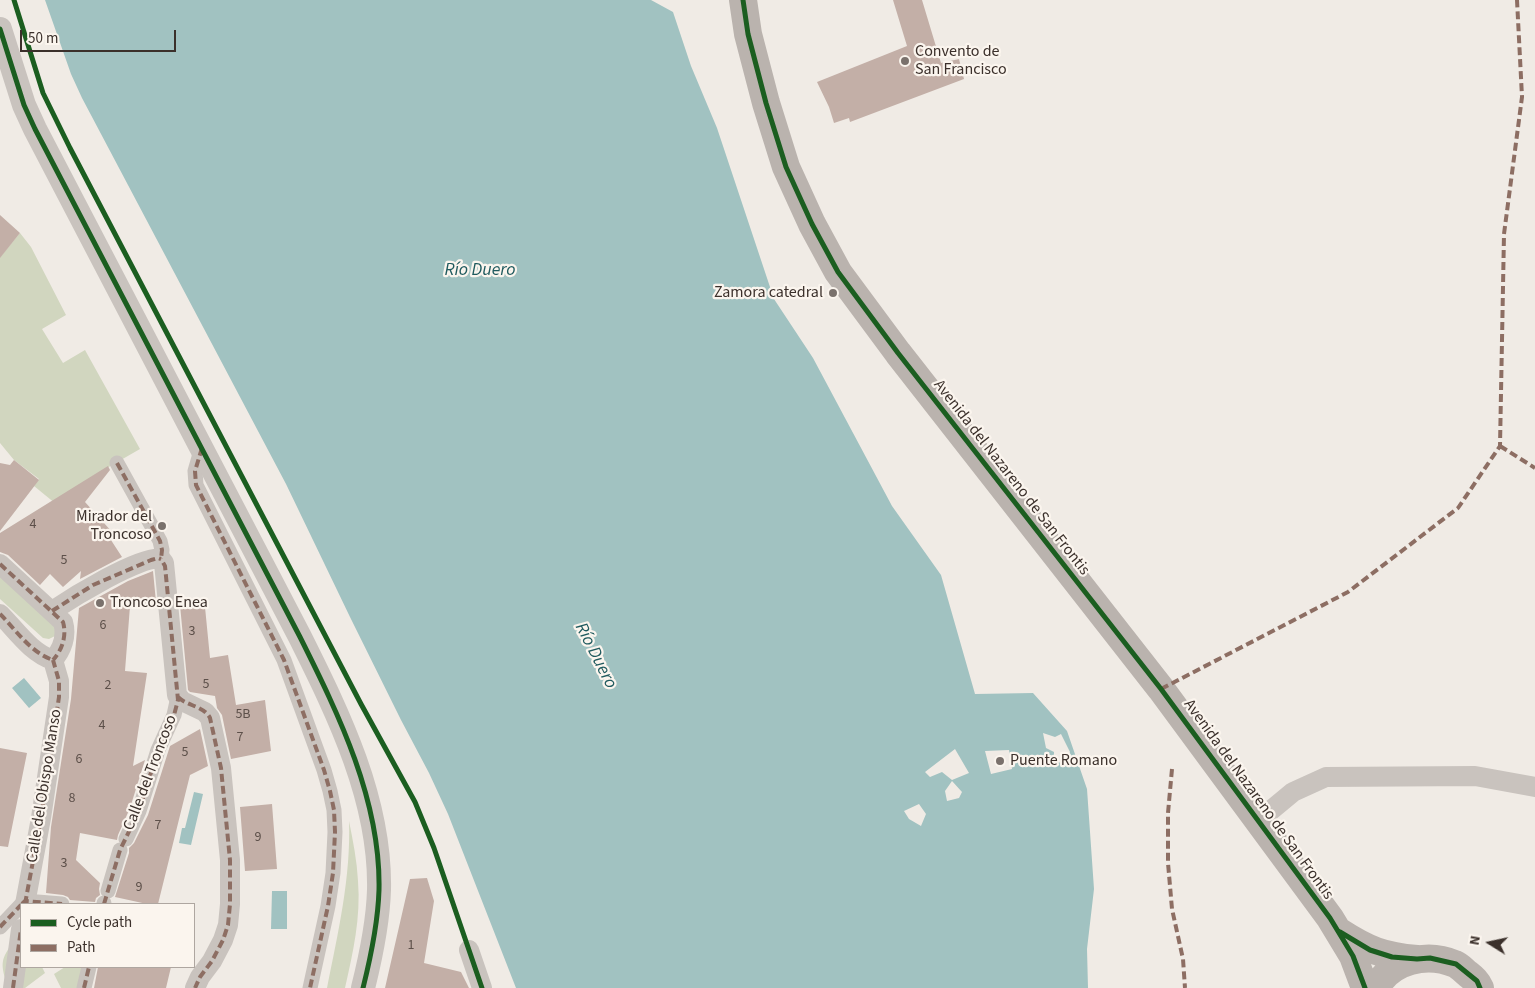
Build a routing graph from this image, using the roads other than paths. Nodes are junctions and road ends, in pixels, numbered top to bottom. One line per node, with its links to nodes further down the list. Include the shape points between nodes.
1 (743, 0): 12 (main road, Avenida del Nazareno de San Frontis, via 748,34 786,167 838,272 1162,690)
2 (0, 28): 3 (street, via 24,105 35,129)
3 (202, 447): 26 (street, via 196,485 284,660 324,770 334,810 334,873); 27 (street, via 325,687 366,796 377,853 379,891 375,932)
4 (117, 462): 5 (street, via 160,541)
5 (160, 559): 7 (street, via 154,558 93,585); 10 (street, Calle del Troncoso, via 165,566)
6 (0, 564): 7 (street)
7 (52, 611): 9 (street, via 65,627)
8 (0, 614): 9 (street)
9 (56, 668): 14 (street, Calle del Obispo Manso, via 59,697 41,818)
10 (178, 697): 13 (street, Calle del Troncoso); 25 (street, via 210,718 221,768 230,860 228,926)
11 (1535, 787): 12 (street, via 1475,776 1326,777 1293,792)
12 (1258, 821): 18 (main road, Avenida del Nazareno de San Frontis)
13 (105, 900)
14 (24, 902): 15 (street)
15 (43, 903)
16 (20, 906): 17 (street)
17 (0, 927)
18 (1338, 931): 21 (main road, Avenida del Nazareno de San Frontis, via 1370,950); 29 (main road, Avenida del Nazareno de San Frontis, via 1353,956)
19 (20, 936): 23 (street)
20 (469, 950): 28 (street)
21 (1417, 959): 30 (main road, via 1396,967); 31 (main road, Avenida del Nazareno de San Frontis, via 1430,958 1456,964 1477,981)
22 (89, 968): 24 (street)
23 (13, 988)
24 (84, 988)
25 (196, 988)
26 (310, 988)
27 (363, 988)
28 (482, 988)
29 (1365, 988)
30 (1376, 988)
31 (1480, 988)

